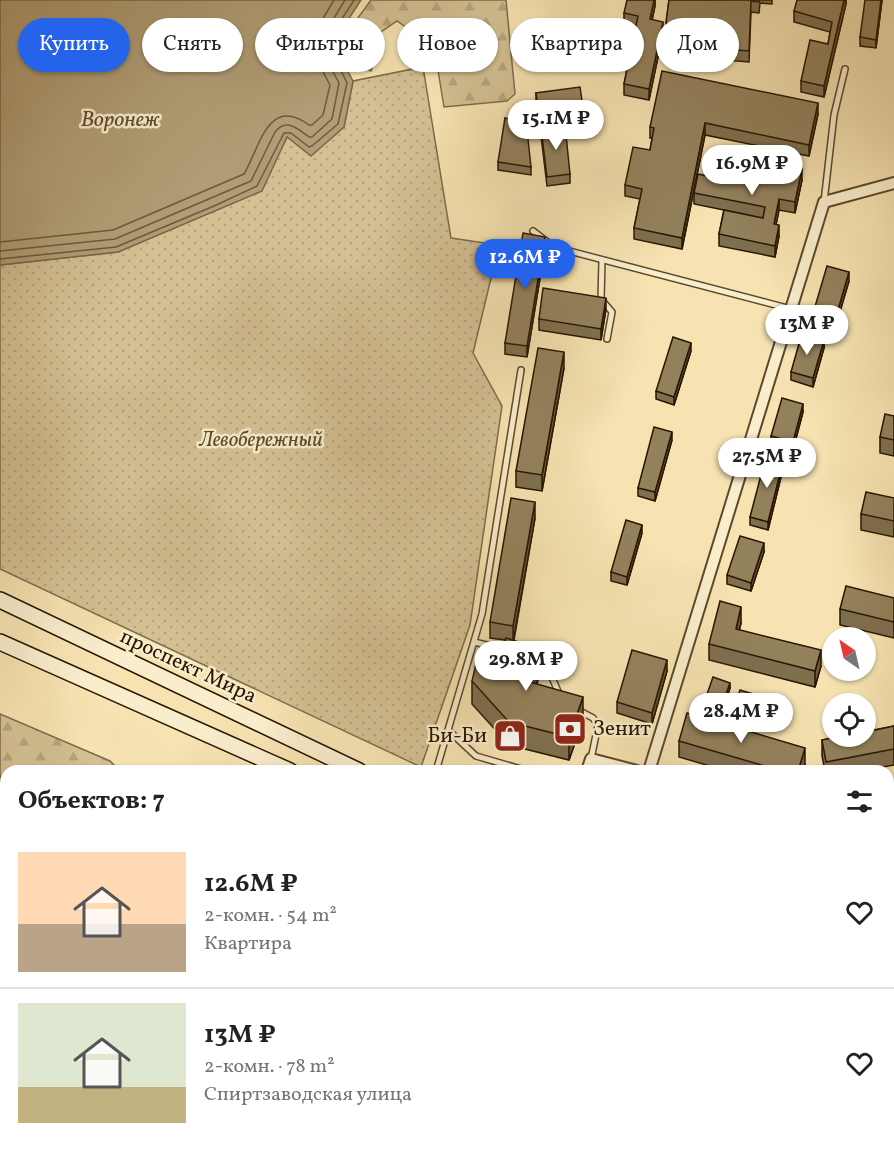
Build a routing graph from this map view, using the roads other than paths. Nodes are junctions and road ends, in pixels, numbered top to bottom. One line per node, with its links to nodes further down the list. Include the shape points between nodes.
1 (845, 69): 3 (lane, via 834,115)
2 (894, 183): 3 (street)
3 (824, 202): 6 (street)
4 (533, 231): 5 (lane, via 554,247)
5 (602, 260): 6 (lane); 7 (lane, via 601,299 612,312)
6 (792, 310): 24 (street)
7 (607, 339)
8 (521, 370): 11 (lane, via 482,614)
9 (0, 600): 19 (main road, проспект Мира)
10 (0, 642): 18 (main road)
11 (474, 642): 12 (lane); 16 (lane)
12 (509, 650)
13 (532, 656): 14 (lane, via 550,673)
14 (562, 702)
15 (573, 707): 17 (lane, via 594,718 598,725)
16 (448, 730): 20 (lane); 21 (lane, via 476,756)
17 (591, 759): 22 (street); 23 (street)
18 (277, 765)
19 (346, 765)
20 (438, 765)
21 (507, 765)
22 (589, 765)
23 (614, 765)
24 (651, 765)

